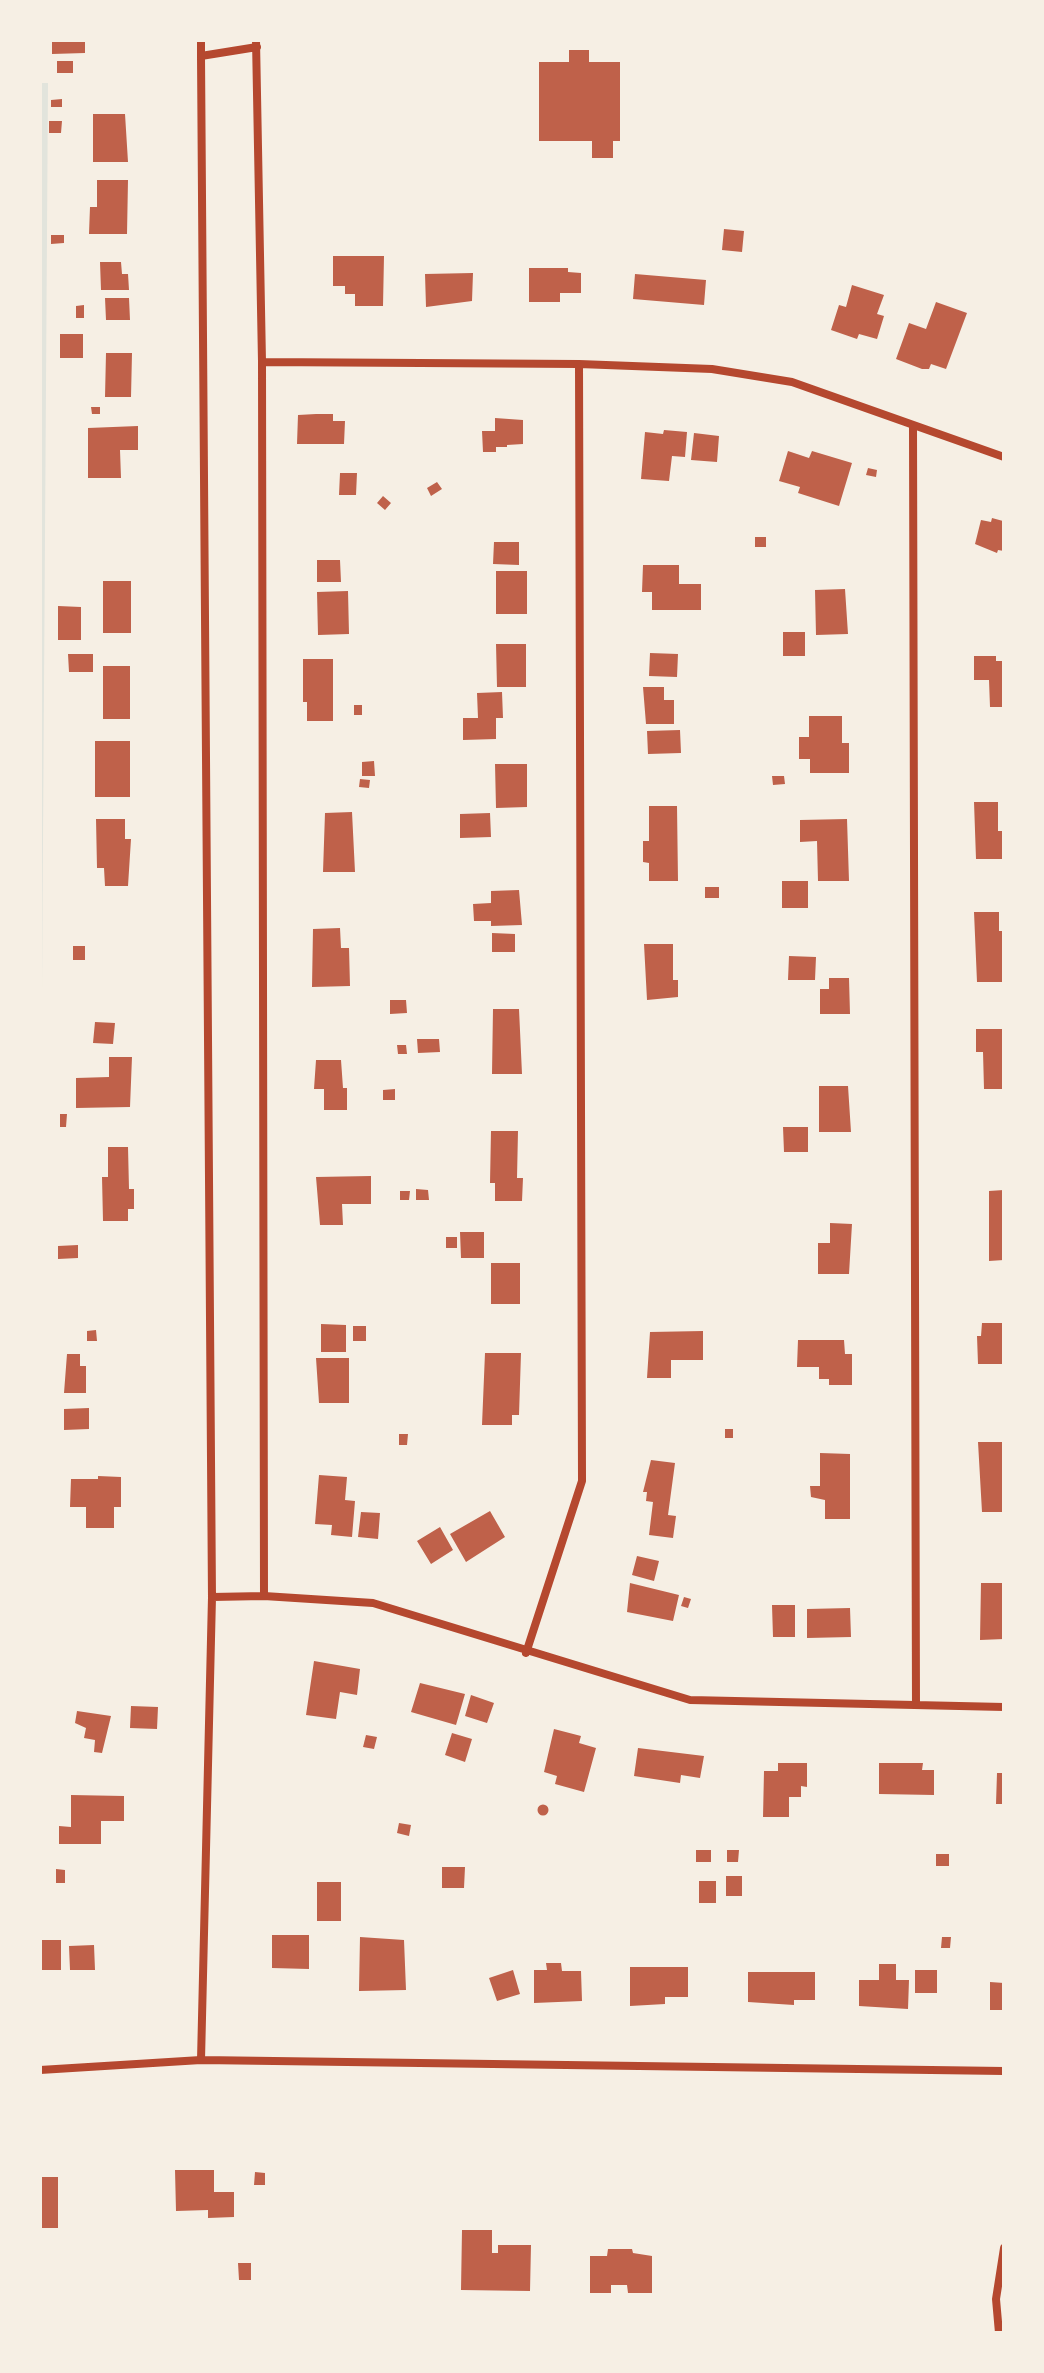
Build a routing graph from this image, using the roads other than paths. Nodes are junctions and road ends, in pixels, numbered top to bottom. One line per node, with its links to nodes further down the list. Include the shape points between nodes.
1 (201, 40): 3 (street)
2 (257, 44): 3 (street); 4 (street)
3 (201, 56): 9 (street)
4 (262, 362): 5 (street); 8 (street)
5 (579, 364): 6 (street, via 712,369 792,382); 10 (street, via 582,1481)
6 (913, 427): 7 (street); 11 (street)
7 (1004, 457)
8 (264, 1596): 9 (street); 10 (street, via 373,1603)
9 (212, 1597): 13 (street)
10 (526, 1653): 11 (street, via 690,1700)
11 (916, 1704): 12 (street)
12 (1004, 1707)
13 (201, 2060): 14 (street); 15 (street)
14 (40, 2070)
15 (1004, 2071)
16 (1004, 2248): 17 (street, via 996,2299)
17 (999, 2333)

